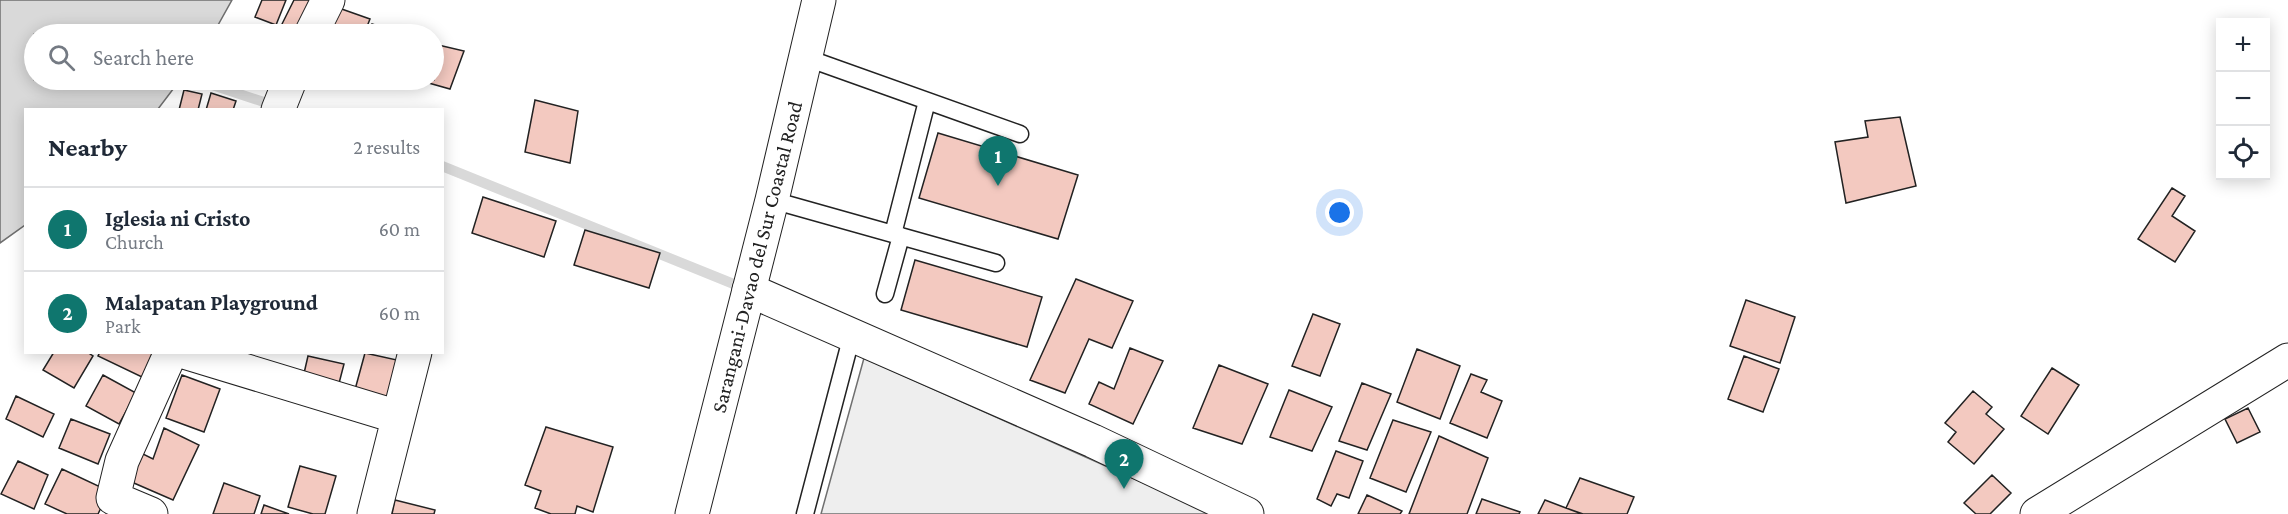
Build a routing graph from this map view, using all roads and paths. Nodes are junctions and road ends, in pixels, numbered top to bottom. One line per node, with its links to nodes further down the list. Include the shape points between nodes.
1 (327, 0): 3 (street)
2 (819, 0): 4 (street, Sarangani-Davao del Sur Coastal Road)
3 (316, 24)
4 (807, 58): 6 (lane); 9 (street, Sarangani-Davao del Sur Coastal Road)
5 (286, 90): 7 (street)
6 (927, 101): 8 (lane); 10 (lane)
7 (279, 108)
8 (1020, 134)
9 (772, 200): 10 (lane); 12 (street, Sarangani-Davao del Sur Coastal Road)
10 (897, 235): 11 (lane); 13 (lane)
11 (996, 263)
12 (749, 290): 14 (street); 23 (street, Sarangani-Davao del Sur Coastal Road)
13 (885, 294)
14 (852, 335): 24 (lane); 25 (street)
15 (170, 354): 20 (street, via 123,460)
16 (191, 354): 19 (street)
17 (414, 354): 19 (street)
18 (2288, 360): 26 (street)
19 (398, 417): 22 (street)
20 (109, 506): 21 (street)
21 (151, 514)
22 (374, 514)
23 (692, 514)
24 (805, 514)
25 (1247, 514)
26 (2037, 514)

